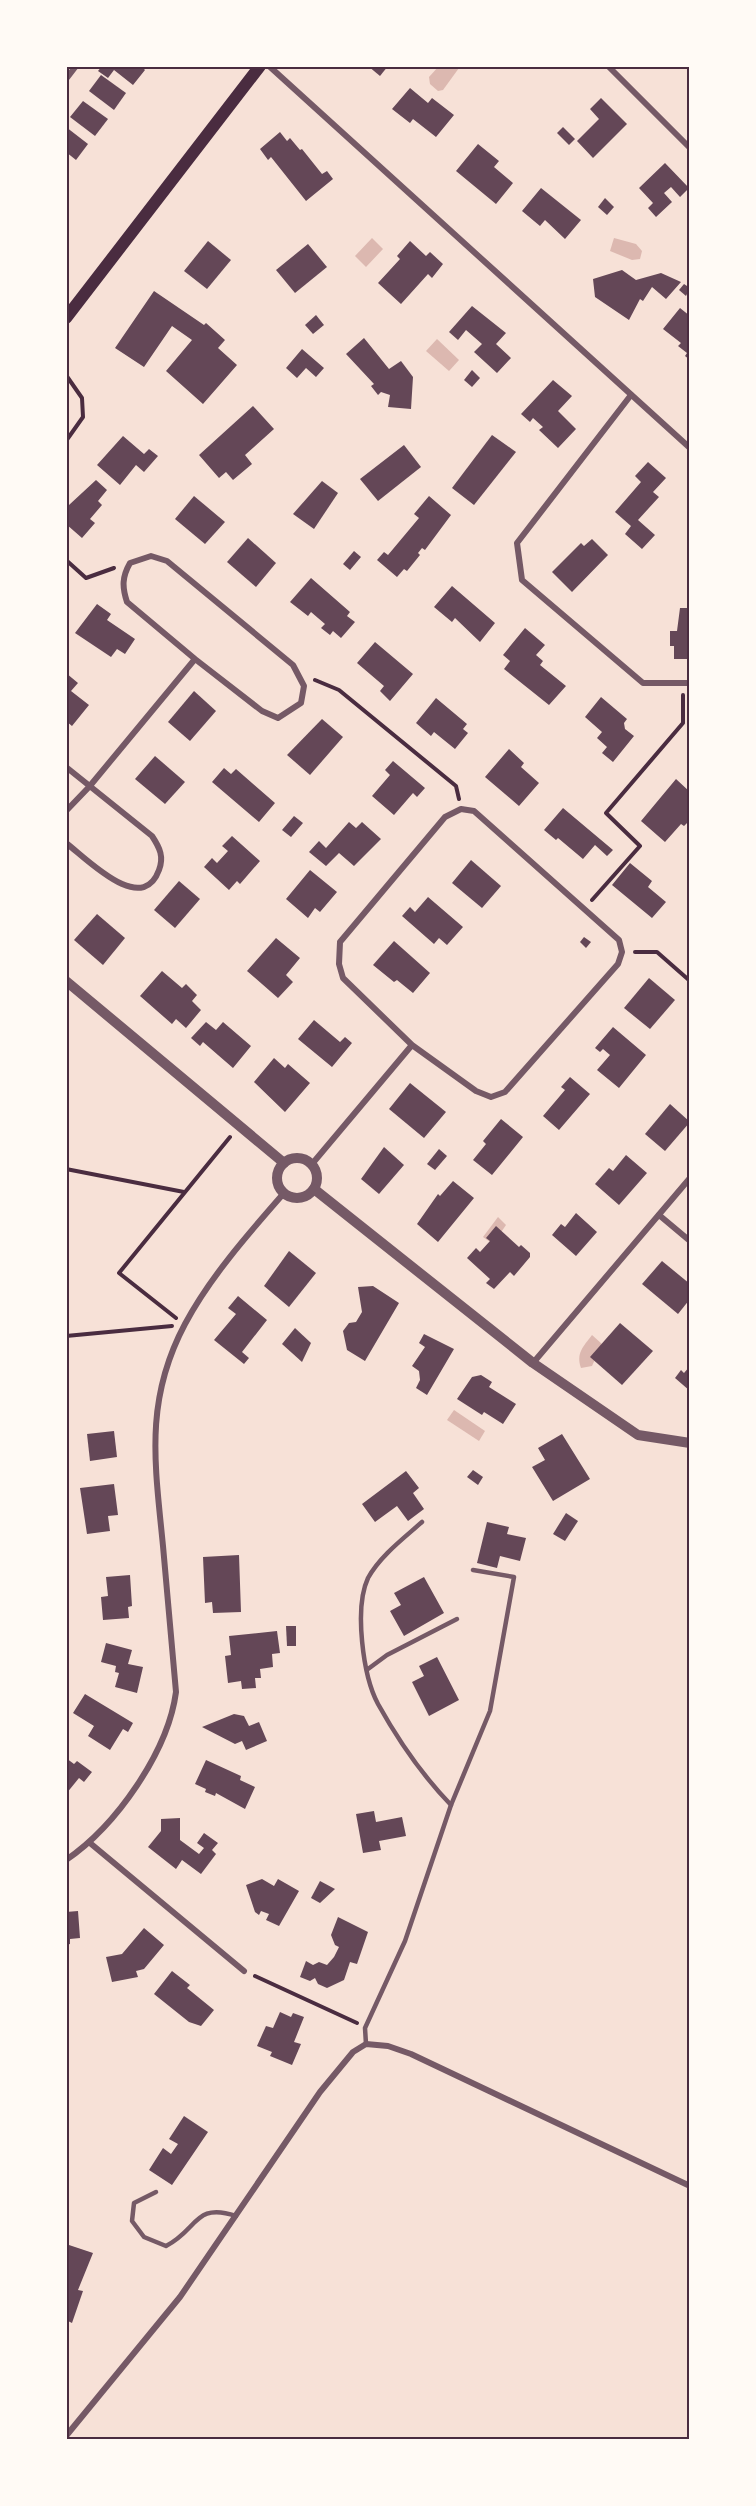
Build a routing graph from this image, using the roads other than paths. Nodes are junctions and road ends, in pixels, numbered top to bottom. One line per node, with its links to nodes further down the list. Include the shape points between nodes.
1 (76, 66): 5 (street)
2 (260, 66): 7 (main road)
3 (269, 66): 8 (street)
4 (608, 66): 6 (street)
5 (66, 79)
6 (690, 148)
7 (66, 318)
8 (630, 395): 9 (street); 11 (street, via 517,543 522,580 643,683)
9 (690, 448)
10 (195, 659): 10 (street, via 127,602 124,574 130,563 151,556 167,561 298,672 304,686 301,704 278,718 262,711); 13 (street)
11 (686, 684)
12 (66, 767): 13 (street)
13 (89, 787): 14 (street); 15 (street, via 152,836 162,860 158,874 152,882 134,889 122,886)
14 (66, 811)
15 (66, 843)
16 (66, 981): 18 (street)
17 (412, 1045): 17 (street, via 343,978 340,942 445,817 461,809 474,810 619,940 622,952 612,974 505,1092 491,1097 476,1091); 19 (street)
18 (284, 1163): 19 (street, via 299,1158); 22 (street, via 277,1176)
19 (312, 1164): 21 (street, via 317,1174)
20 (690, 1178): 23 (street)
21 (314, 1189): 22 (street, via 298,1198); 25 (street)
22 (284, 1193): 32 (street, via 204,1293 168,1364 158,1400 154,1442 176,1692 174,1710 152,1764)
23 (659, 1215): 24 (street); 25 (street)
24 (690, 1241)
25 (533, 1363): 26 (street, via 638,1436)
26 (690, 1443)
27 (422, 1522): 30 (lane, via 385,1556 368,1578 361,1602)
28 (473, 1570): 31 (lane, via 514,1577 490,1711)
29 (457, 1619): 30 (lane)
30 (368, 1669): 31 (lane, via 377,1702 431,1784)
31 (451, 1805): 35 (lane, via 405,1941 365,2028)
32 (90, 1842): 33 (street); 34 (street)
33 (66, 1860)
34 (244, 1971)
35 (366, 2044): 36 (street, via 411,2054); 38 (street, via 353,2052 320,2092)
36 (690, 2186)
37 (156, 2192): 38 (lane, via 134,2203 132,2221 144,2237 166,2246 177,2241 205,2212)
38 (236, 2216): 39 (street, via 180,2297)
39 (66, 2436)

